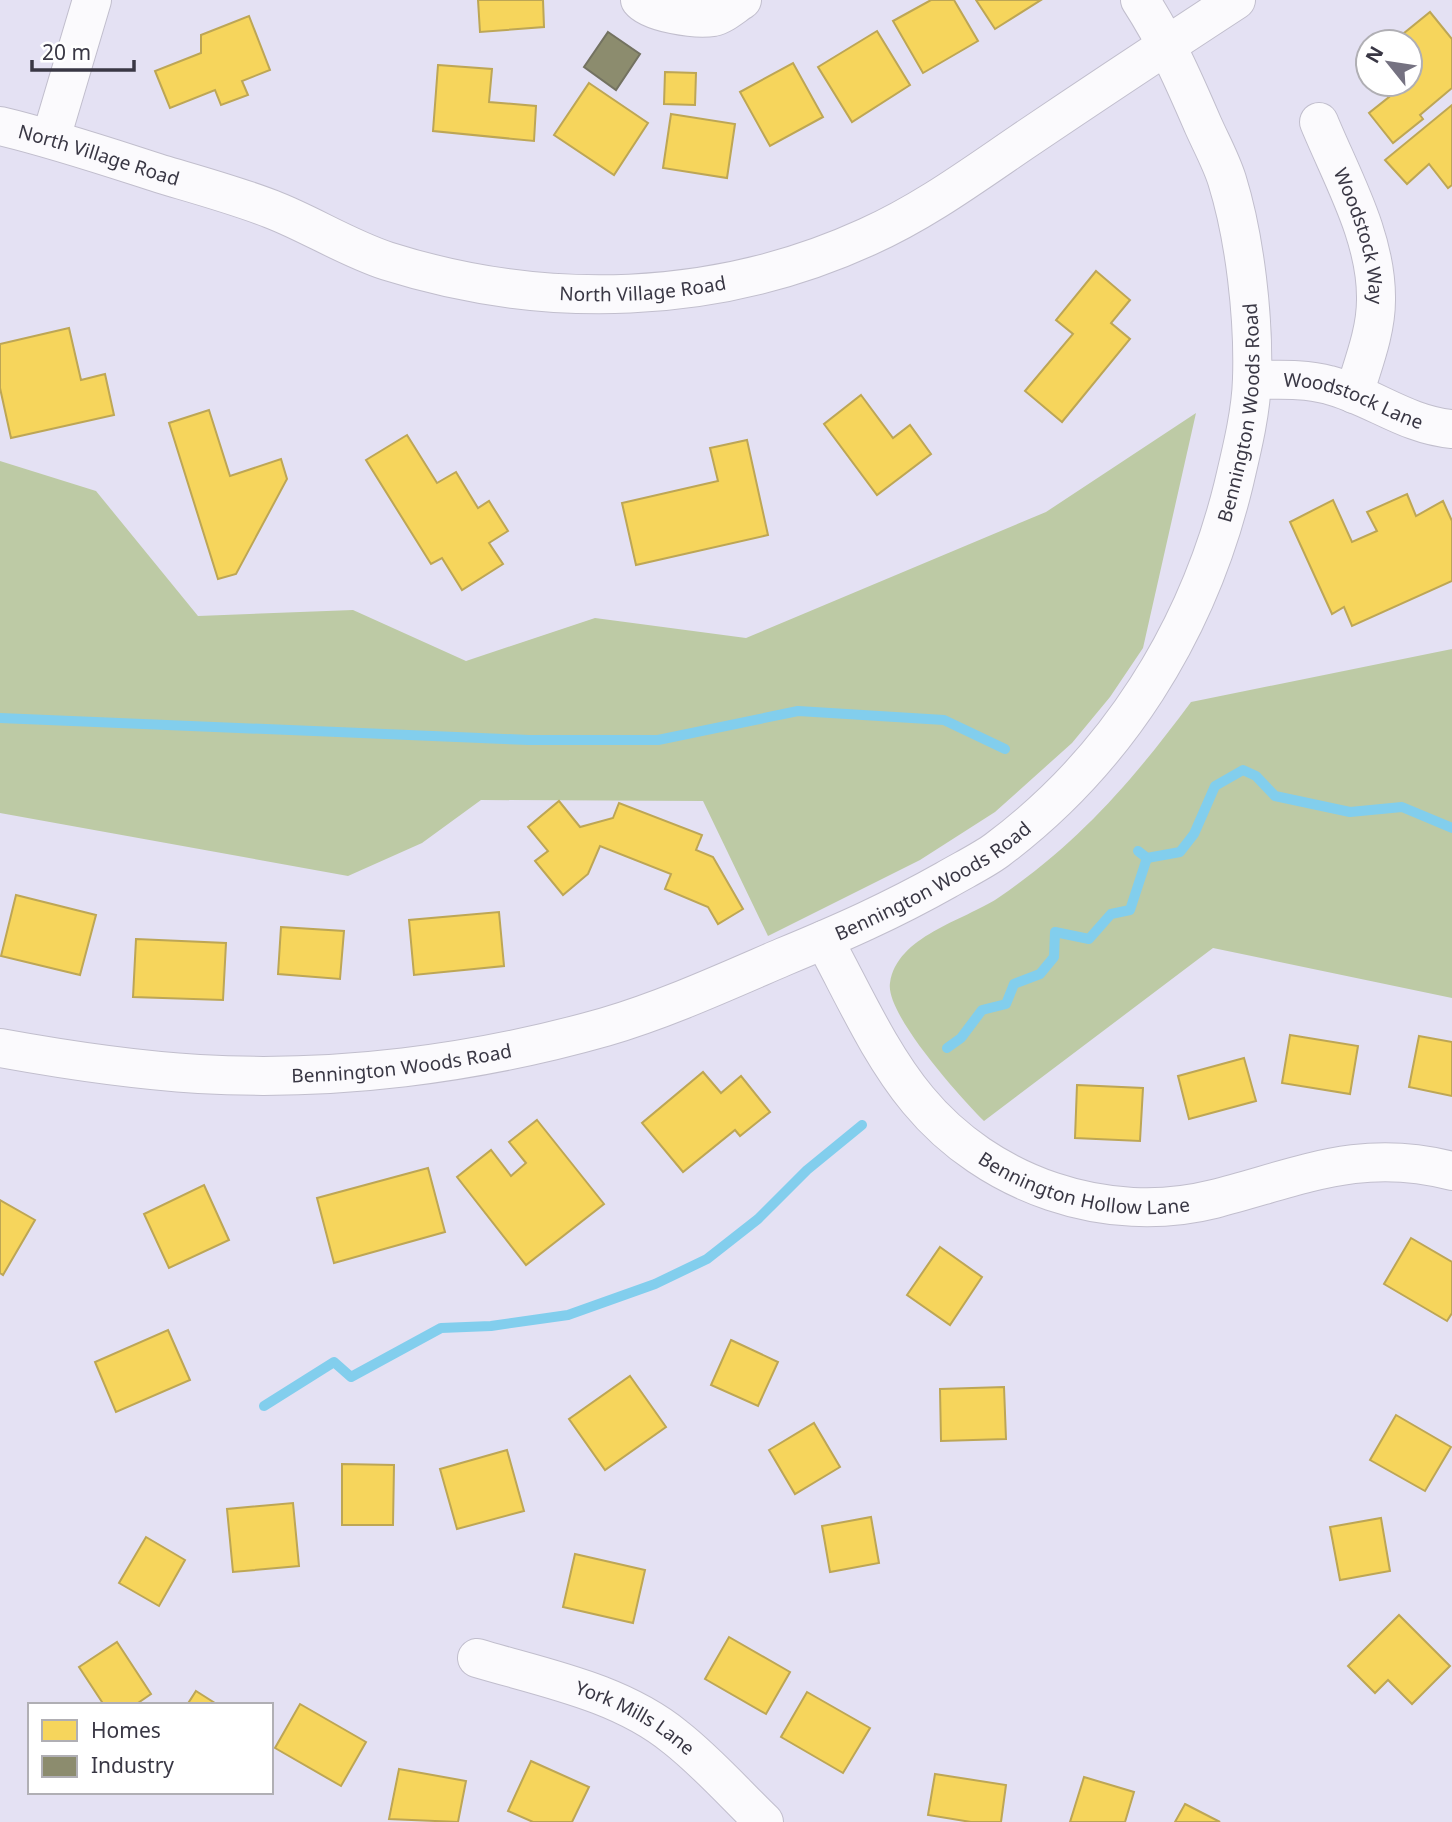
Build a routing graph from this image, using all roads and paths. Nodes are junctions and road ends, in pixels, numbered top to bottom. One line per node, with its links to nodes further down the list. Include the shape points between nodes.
1 (92, 0): 9 (street)
2 (640, 0): 3 (street, via 645,7 676,15 715,17)
3 (742, 0)
4 (1140, 0): 6 (street, Bennington Woods Road)
5 (1236, 0): 6 (street, North Village Road)
6 (1168, 44): 9 (street, North Village Road, via 926,207 867,237 799,264 731,282 656,293 520,292 454,280 384,260 270,208); 10 (street, Bennington Woods Road, via 1227,178 1242,252)
7 (1319, 122): 11 (street, Woodstock Way, via 1369,245 1375,271 1377,302)
8 (0, 126): 9 (street, North Village Road)
9 (51, 138)
10 (1252, 380): 11 (street, Woodstock Lane, via 1328,384); 13 (street, Bennington Woods Road, via 1222,531 1197,599 1132,713 1087,769 995,852 885,915)
11 (1354, 394): 12 (street, Woodstock Lane, via 1422,425)
12 (1452, 429)
13 (824, 940): 14 (street, Bennington Woods Road, via 608,1026 496,1053 406,1067 306,1075 202,1075 103,1066); 15 (street, Bennington Hollow Lane, via 895,1068 918,1100 956,1138 995,1166 1042,1189 1088,1202 1138,1207 1200,1202 1339,1164 1381,1160)
14 (0, 1048)
15 (1452, 1171)
16 (477, 1657): 17 (street, York Mills Lane, via 601,1695 638,1713 674,1736)
17 (764, 1822)

